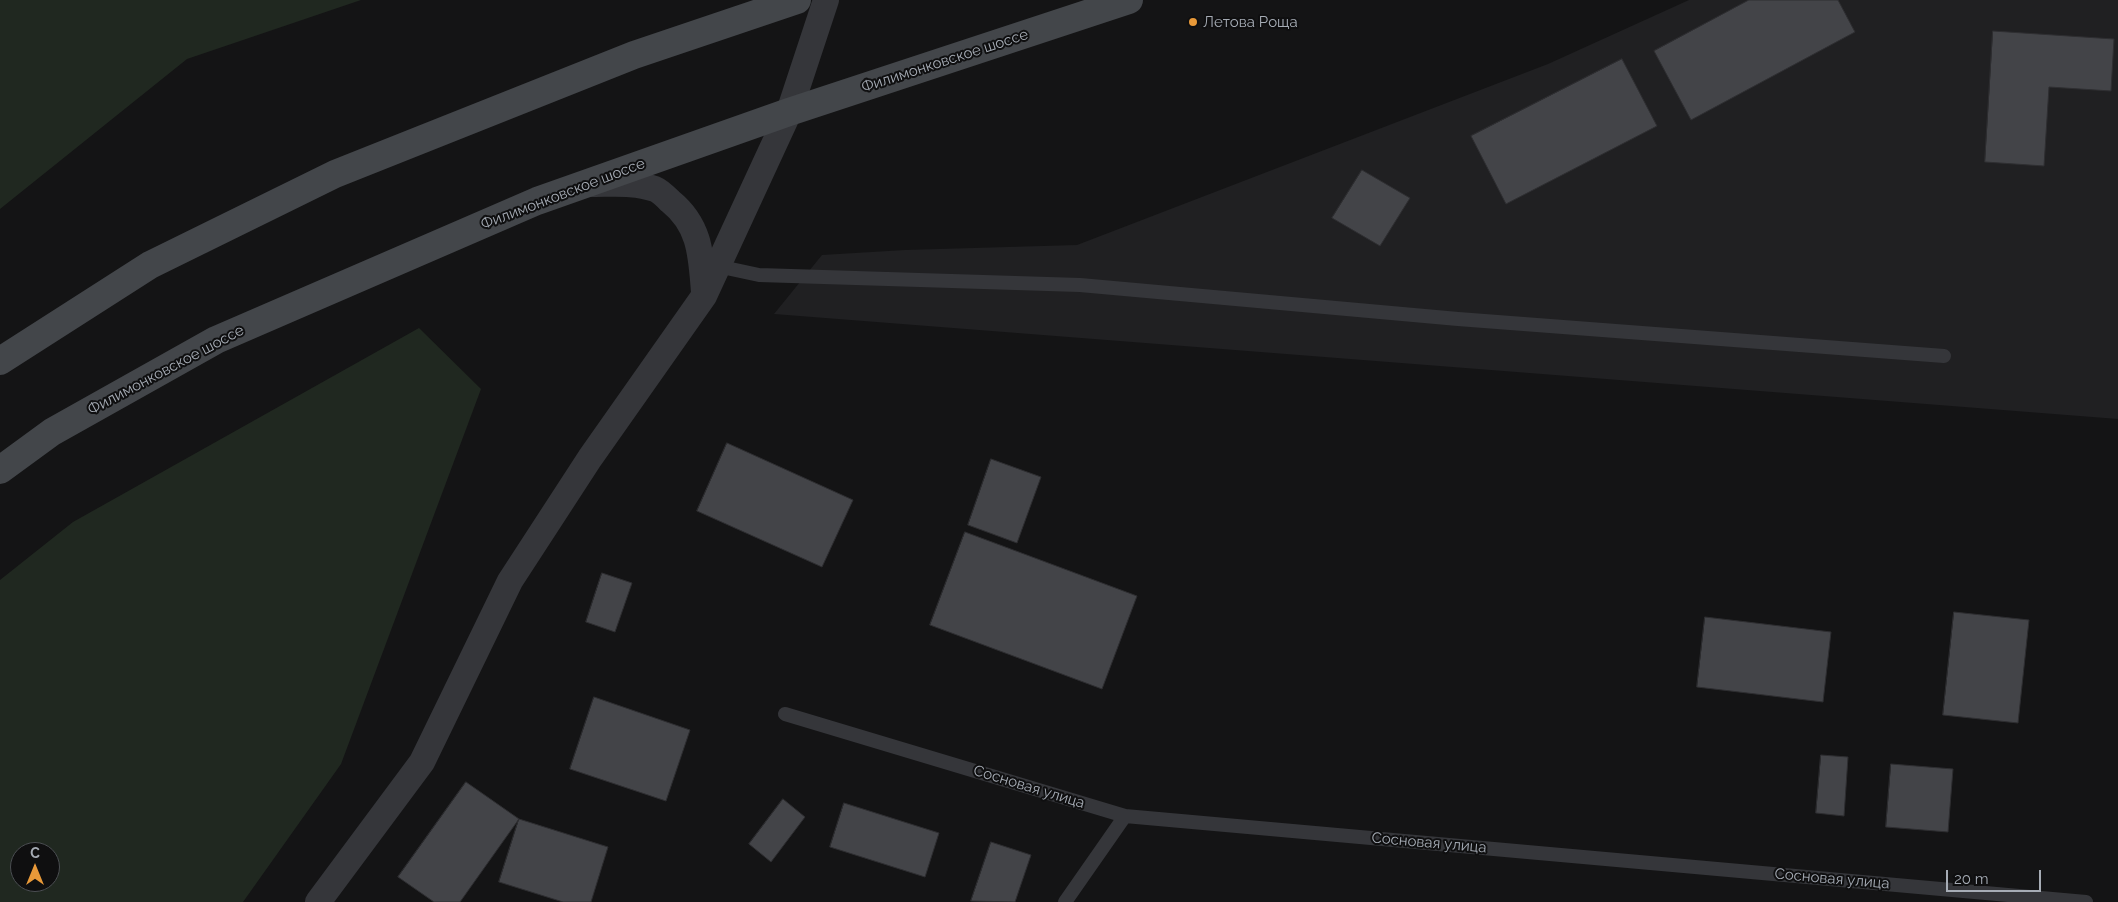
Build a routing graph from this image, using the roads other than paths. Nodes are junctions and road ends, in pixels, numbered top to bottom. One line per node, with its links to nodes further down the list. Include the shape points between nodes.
1 (797, 0): 9 (main road, via 634,56 336,174 150,265)
2 (826, 0): 4 (street)
3 (1129, 0): 4 (main road, Филимонковское шоссе)
4 (789, 112): 5 (main road, Филимонковское шоссе); 6 (street)
5 (584, 184): 7 (street, via 628,184 656,190 676,206 694,229 701,254); 10 (main road, Филимонковское шоссе, via 537,200 216,340 52,432)
6 (717, 266): 7 (street); 8 (lane, via 759,275 1080,285 1458,319)
7 (704, 296): 13 (street, via 590,458 510,581 422,762)
8 (1944, 356)
9 (0, 361)
10 (0, 470)
11 (785, 714): 12 (lane, Сосновая улица)
12 (1125, 816): 14 (lane); 15 (lane, Сосновая улица)
13 (318, 902)
14 (1065, 902)
15 (2086, 902)

